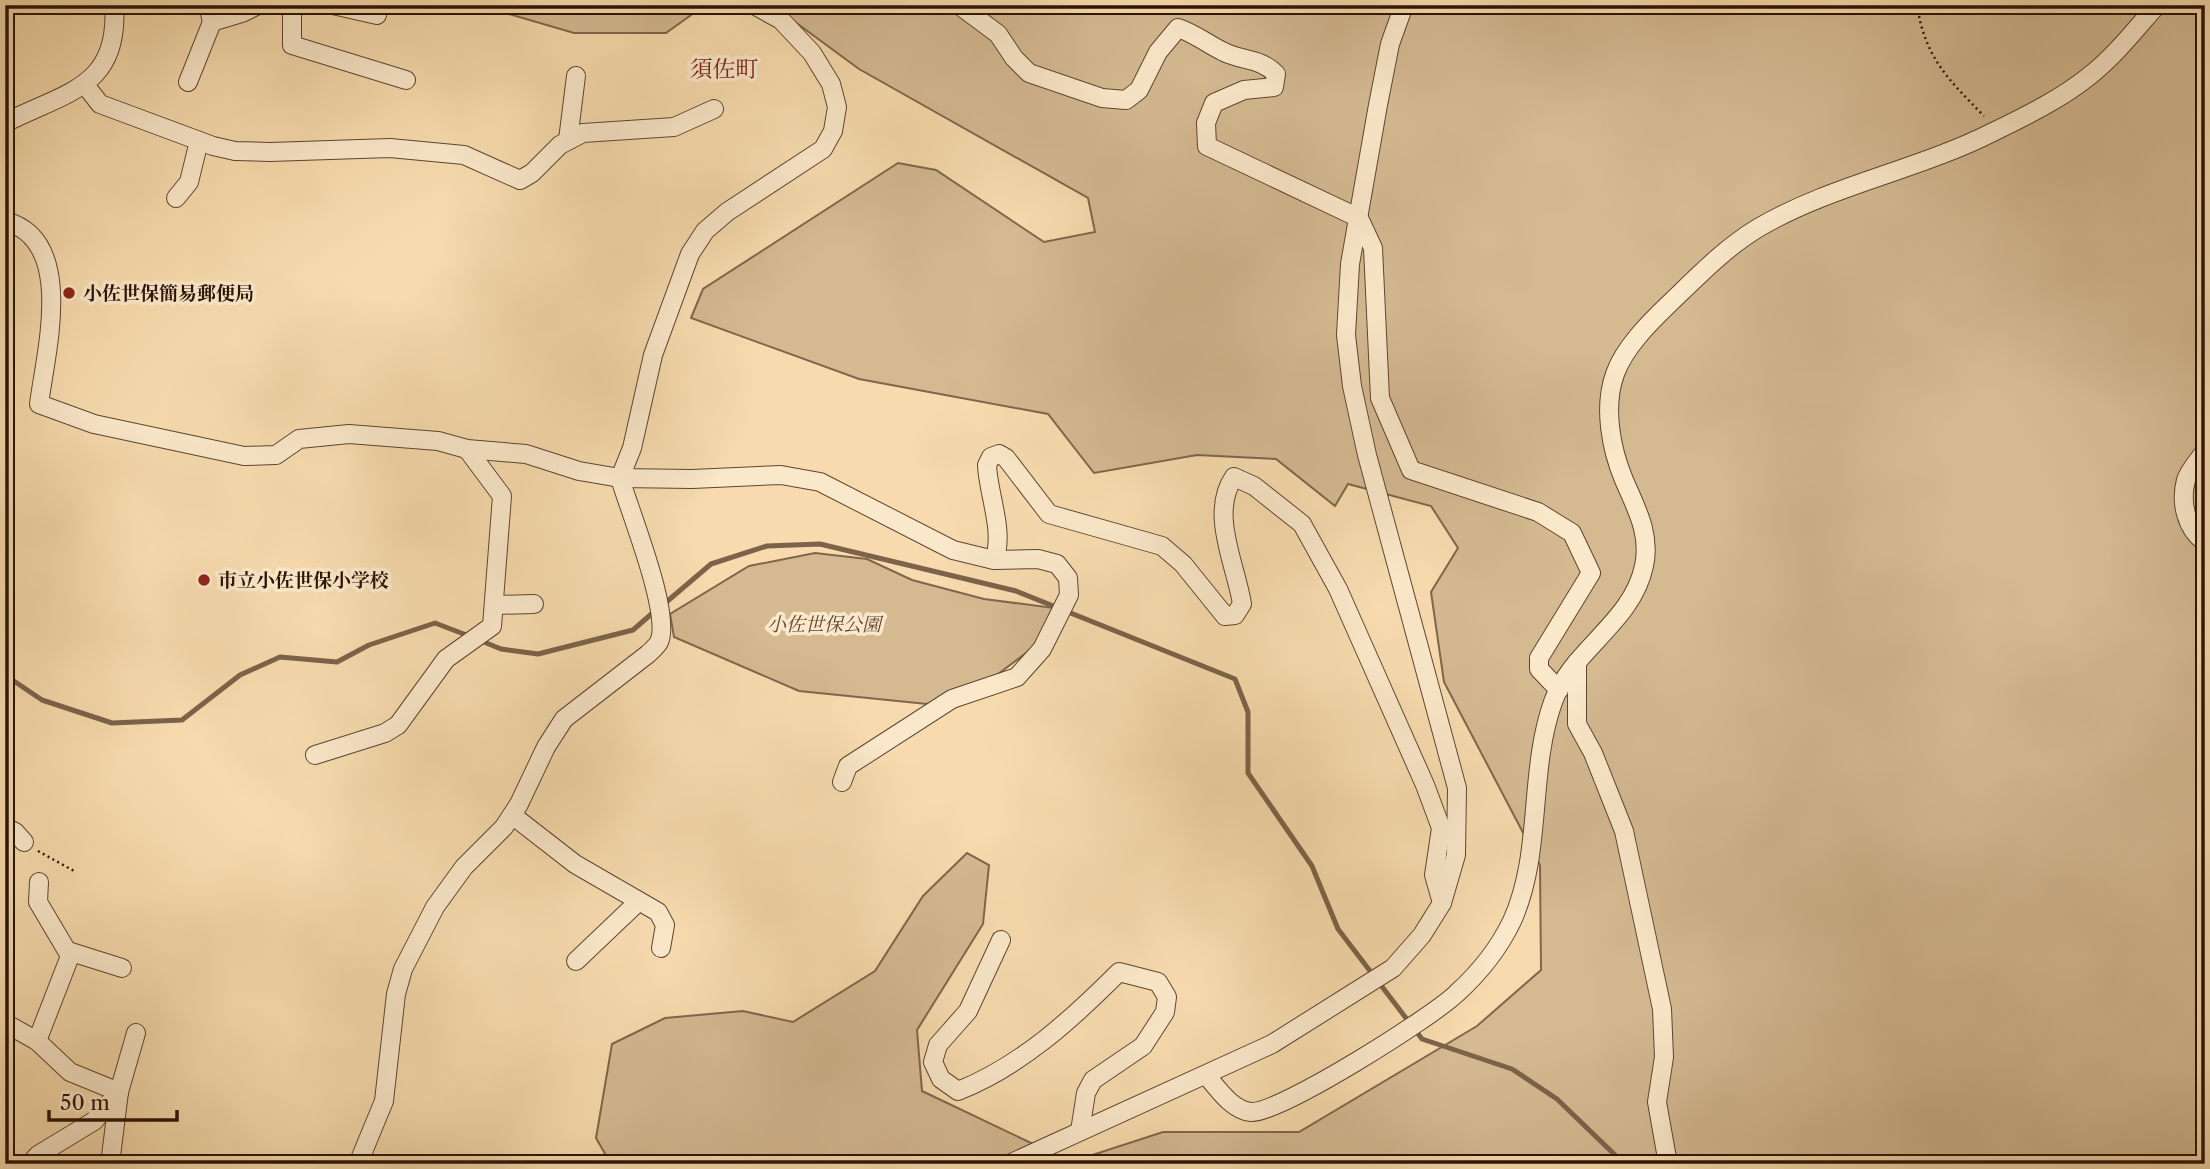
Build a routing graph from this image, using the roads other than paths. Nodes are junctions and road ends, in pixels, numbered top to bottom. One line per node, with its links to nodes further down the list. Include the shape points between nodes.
1 (114, 5): 14 (street, via 106,64)
2 (258, 5): 9 (street, via 242,13)
3 (289, 5): 12 (street, via 292,45)
4 (333, 5): 10 (street)
5 (754, 5): 24 (street, via 780,20 812,53 831,84 837,107 833,131 824,149 727,212 705,231 690,254 653,355 632,448)
6 (959, 5): 20 (street, via 998,34 1029,73 1102,98 1126,100 1139,90 1158,52 1178,28 1224,53 1266,64 1276,74 1274,87 1244,90 1214,103 1206,123 1208,146)
7 (1404, 5): 20 (street, via 1388,56)
8 (2157, 5): 29 (street, via 2087,78 1998,130 1893,175 1807,203 1757,229 1716,258 1633,344 1615,375 1611,436 1625,482 1638,505 1645,560 1638,589)
9 (210, 13): 13 (street)
10 (377, 15)
11 (576, 76): 18 (street)
12 (406, 80)
13 (188, 82)
14 (85, 85): 16 (street); 17 (street, via 100,104)
15 (714, 109): 18 (street, via 674,127 583,132)
16 (5, 123)
17 (199, 141): 18 (street, via 235,151 390,148 464,155 520,180); 19 (street, via 189,182)
18 (568, 141)
19 (176, 198)
20 (1359, 218): 30 (street, via 1373,248 1380,398 1411,470 1538,512 1572,533 1591,573 1539,658 1539,669); 36 (street, via 1350,264 1346,335 1352,386 1457,788 1456,856)
21 (5, 221): 22 (street, via 33,236 47,256 51,302 39,404 94,424 244,456 276,455 299,439 349,434 438,441)
22 (467, 449): 24 (street, via 526,454); 28 (street, via 502,496)
23 (2205, 451): 25 (street, via 2186,479 2184,510 2197,537)
24 (620, 478): 26 (street, via 781,475 820,482 953,550); 33 (street, via 652,575 659,641 564,719)
25 (2205, 542)
26 (994, 561): 32 (street, via 1038,559 1058,564 1068,578 1067,599 1042,649 1017,677 952,699 848,766); 36 (street, via 997,552 987,465 999,454 1057,519 1162,546 1183,564 1225,616 1236,615 1242,604 1229,550 1227,488 1234,477 1277,502 1302,524 1338,589 1426,785 1441,828 1434,875)
27 (534, 604): 28 (street)
28 (495, 605): 31 (street, via 492,626 446,659 398,725)
29 (1577, 662): 30 (street); 52 (street, via 1577,724 1624,831 1662,1009 1664,1057 1657,1102)
30 (1559, 690): 45 (street, via 1546,731 1527,869 1513,918 1473,977 1421,1020 1289,1099 1251,1112 1231,1104)
31 (315, 755)
32 (842, 782)
33 (512, 815): 35 (street, via 575,864); 50 (street, via 435,907 403,969 384,1101)
34 (39, 882): 39 (street, via 38,902)
35 (638, 902): 38 (street, via 658,912 665,925); 40 (street)
36 (1442, 903): 45 (street, via 1422,935 1386,973 1272,1044)
37 (1001, 940): 47 (street, via 968,1012 938,1045 933,1062 941,1079 958,1091 981,1082 1069,1022 1119,972 1158,982 1167,997 1165,1012 1143,1046 1093,1080 1086,1093)
38 (661, 948)
39 (68, 951): 41 (street); 44 (street, via 60,989)
40 (576, 961)
41 (122, 968)
42 (5, 1023): 44 (street)
43 (136, 1033): 46 (street)
44 (37, 1041): 46 (street, via 70,1072)
45 (1207, 1076): 47 (street)
46 (119, 1091): 48 (street, via 94,1121); 49 (street)
47 (1080, 1131): 51 (street)
48 (30, 1164)
49 (110, 1164)
50 (358, 1164)
51 (1009, 1164)
52 (1668, 1164)

